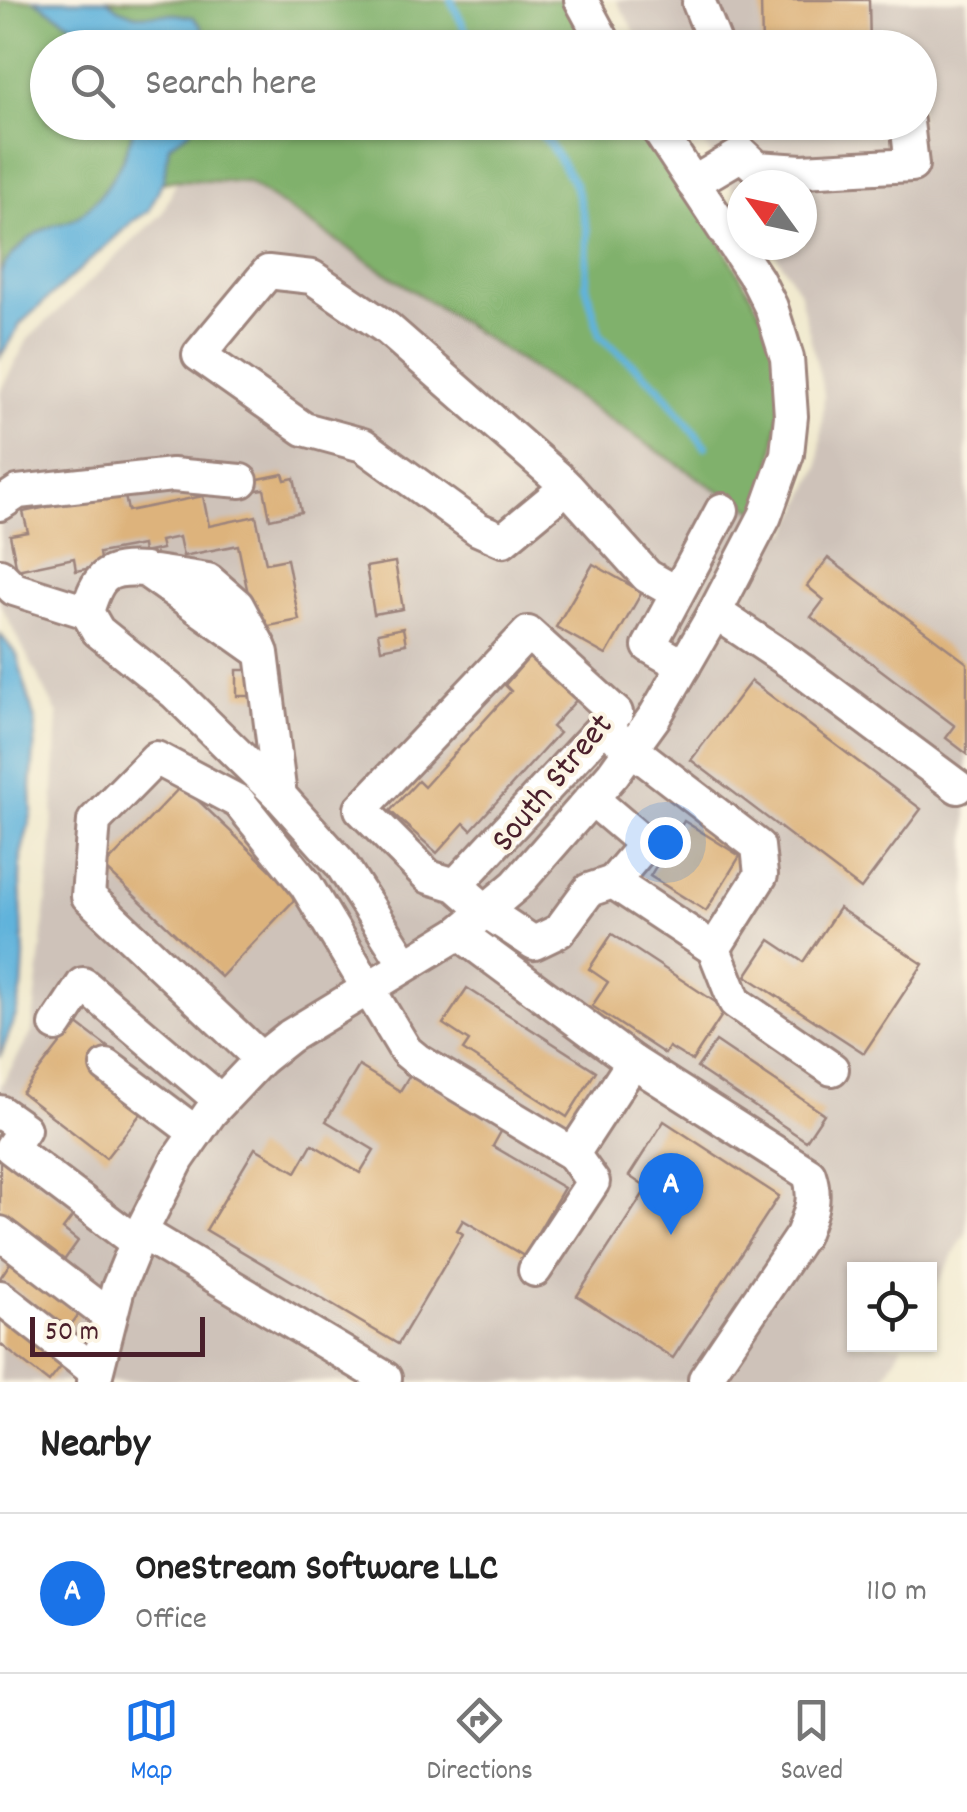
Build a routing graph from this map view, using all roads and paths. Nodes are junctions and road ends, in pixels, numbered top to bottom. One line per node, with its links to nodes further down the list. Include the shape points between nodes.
1 (581, 0): 3 (street)
2 (699, 3): 4 (street)
3 (597, 30)
4 (710, 30)
5 (665, 140): 9 (street, South Street)
6 (740, 140): 9 (street)
7 (743, 140): 8 (street, via 757,168 802,171 912,165)
8 (909, 140)
9 (692, 182): 17 (street, South Street, via 771,307 790,388 788,454 765,516)
10 (240, 482): 12 (street, via 172,475 18,492)
11 (567, 487): 11 (street, via 388,329 312,277 268,272 200,355 304,429 363,444 478,529 503,540); 15 (street, via 647,576)
12 (0, 504)
13 (722, 510): 15 (street)
14 (0, 575): 16 (street, via 14,588)
15 (678, 593): 18 (street, via 649,646)
16 (87, 612): 22 (street, via 98,631 175,693); 22 (street, via 104,577 126,568 145,570 262,653)
17 (715, 612): 18 (street, South Street); 21 (street)
18 (684, 666): 20 (street, South Street)
19 (604, 726): 20 (street); 25 (street); 25 (street, via 616,713 528,633 360,810 429,877)
20 (632, 750): 23 (street, South Street); 29 (street, via 758,846 761,874)
21 (958, 788)
22 (280, 796): 30 (street, via 341,864)
23 (592, 799): 24 (street, South Street); 26 (street, via 645,844)
24 (543, 855): 26 (street); 27 (street, South Street)
25 (456, 885): 27 (street)
26 (601, 886): 27 (street, via 560,932 534,943); 29 (street)
27 (486, 912): 28 (street, South Street)
28 (459, 933): 30 (street, South Street); 34 (street)
29 (714, 948): 36 (street, via 736,1002)
30 (405, 964): 31 (street, South Street)
31 (367, 988): 33 (street, South Street); 33 (street, via 306,885 238,802 156,758 94,821 88,896); 40 (street, via 417,1060)
32 (56, 1025): 37 (street, via 83,984)
33 (261, 1059): 37 (street, South Street)
34 (633, 1062): 40 (street); 48 (street, via 809,1174 814,1190 802,1235)
35 (108, 1066): 39 (street)
36 (832, 1069)
37 (221, 1101): 39 (street, South Street)
38 (0, 1112): 42 (street, via 24,1130 11,1148)
39 (196, 1133): 42 (street, South Street)
40 (573, 1154): 43 (street, via 593,1182)
41 (0, 1233): 45 (street)
42 (139, 1237): 45 (street, South Street); 47 (street)
43 (536, 1270)
44 (0, 1298): 46 (street)
45 (110, 1318): 46 (street, South Street)
46 (95, 1377)
47 (384, 1378)
48 (706, 1378)

